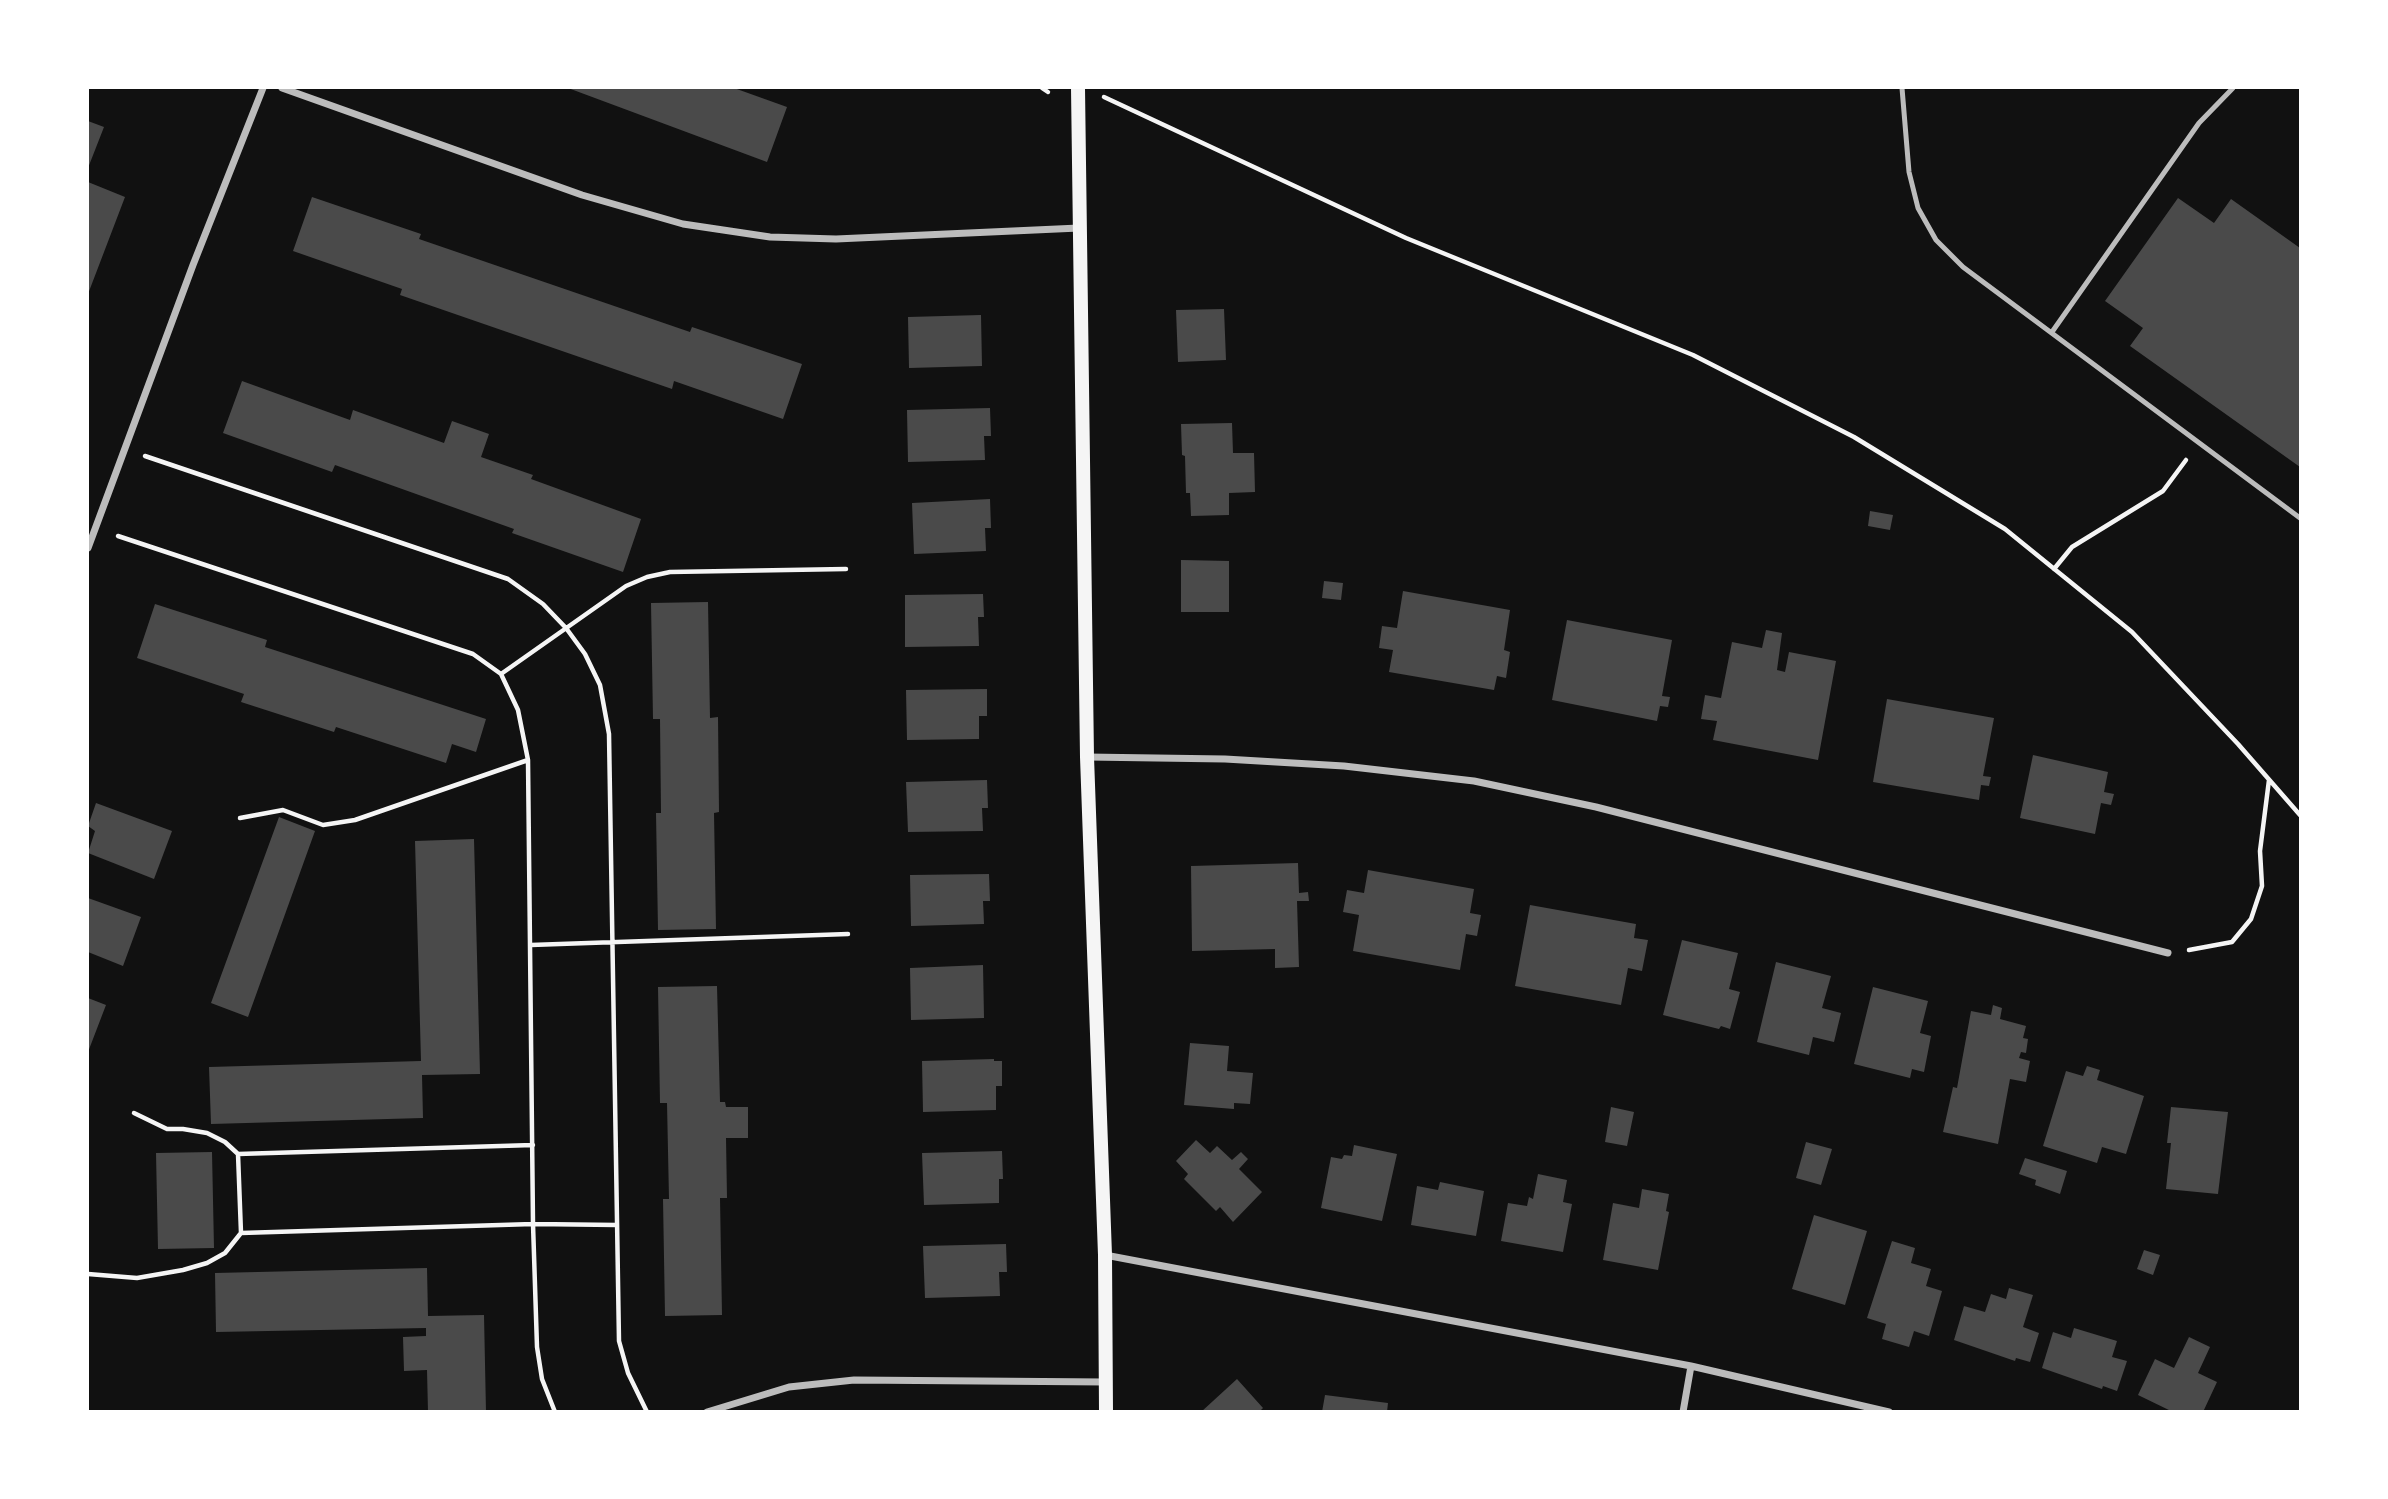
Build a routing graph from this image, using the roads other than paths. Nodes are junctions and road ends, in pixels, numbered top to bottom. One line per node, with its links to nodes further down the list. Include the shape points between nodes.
1 (263, 88): 9 (street)
2 (282, 88): 6 (street, via 582,195 683,224 769,237 836,239)
3 (1078, 88): 6 (main road)
4 (1902, 88): 7 (lane, via 1909,172 1918,208 1936,240 1963,267)
5 (2233, 88): 7 (lane, via 2199,122)
6 (1079, 228): 10 (main road)
7 (2052, 332): 8 (lane)
8 (2301, 518)
9 (88, 548)
10 (1087, 757): 11 (street, via 1330,765 1474,781 1596,807); 12 (main road)
11 (2168, 953)
12 (1105, 1255): 13 (street); 14 (main road)
13 (1691, 1366): 17 (street); 18 (street)
14 (1105, 1382): 15 (street, via 854,1380 789,1387); 16 (main road)
15 (707, 1412)
16 (1106, 1412)
17 (1683, 1412)
18 (1889, 1412)

